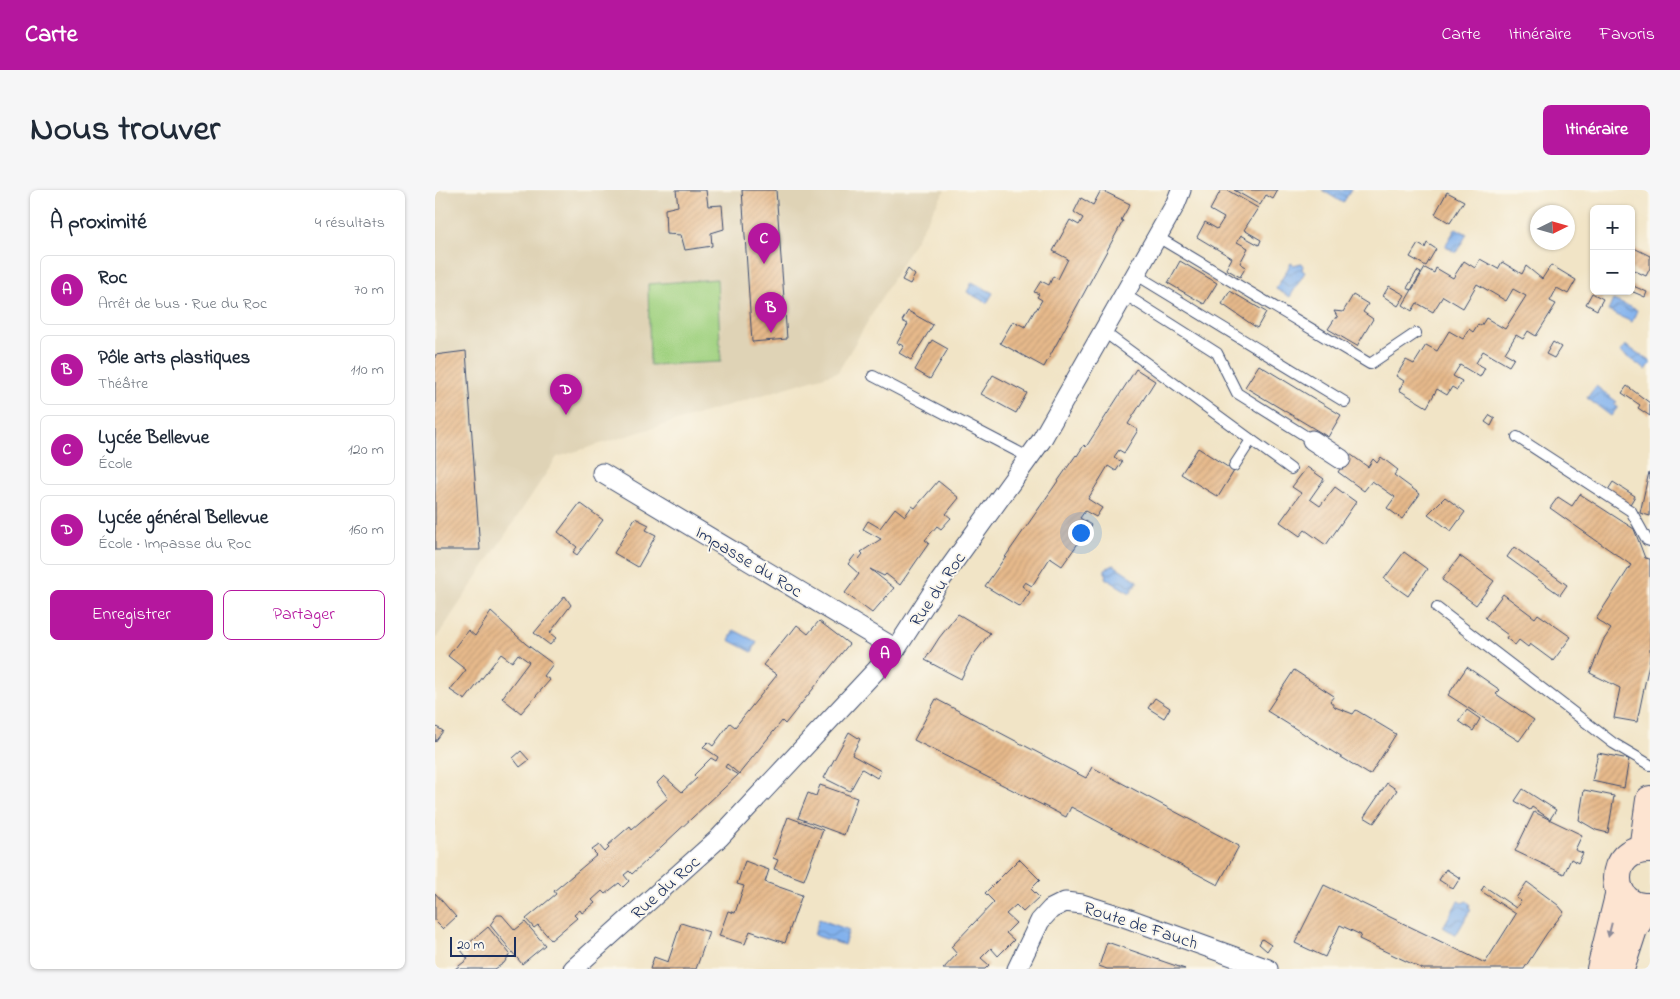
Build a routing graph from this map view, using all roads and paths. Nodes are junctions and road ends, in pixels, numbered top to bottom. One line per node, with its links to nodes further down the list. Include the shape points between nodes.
1 (1181, 190): 2 (street, Rue du Roc)
2 (1156, 236): 3 (street, Rue du Roc); 6 (lane, via 1370,364)
3 (1135, 274): 4 (street, Rue du Roc); 8 (lane)
4 (1124, 294): 5 (street, Rue du Roc); 11 (lane, via 1217,352 1237,393)
5 (1103, 332): 10 (lane); 12 (street, Rue du Roc)
6 (1416, 333)
7 (873, 376): 12 (lane)
8 (1345, 402)
9 (1517, 437): 17 (lane, via 1631,511)
10 (1251, 440): 14 (lane); 15 (lane)
11 (1312, 440): 13 (street)
12 (1030, 458): 19 (street, Rue du Roc, via 940,581)
13 (1341, 459)
14 (1235, 466)
15 (1291, 468)
16 (602, 473): 19 (street, Impasse du Roc)
17 (1650, 541)
18 (1437, 608): 20 (lane, via 1613,743)
19 (896, 649): 25 (street, Rue du Roc, via 719,838)
20 (1650, 765)
21 (1650, 800): 22 (main road)
22 (1647, 849): 23 (main road, via 1634,852 1620,864 1617,873)
23 (1620, 892): 24 (main road, via 1631,904); 28 (main road, one-way to 28)
24 (1648, 907): 29 (main road, via 1633,929)
25 (573, 969)
26 (1017, 969): 27 (street, Route de Fauch, via 1040,921 1051,909 1065,902 1124,917)
27 (1268, 969)
28 (1601, 969)
29 (1620, 969)

